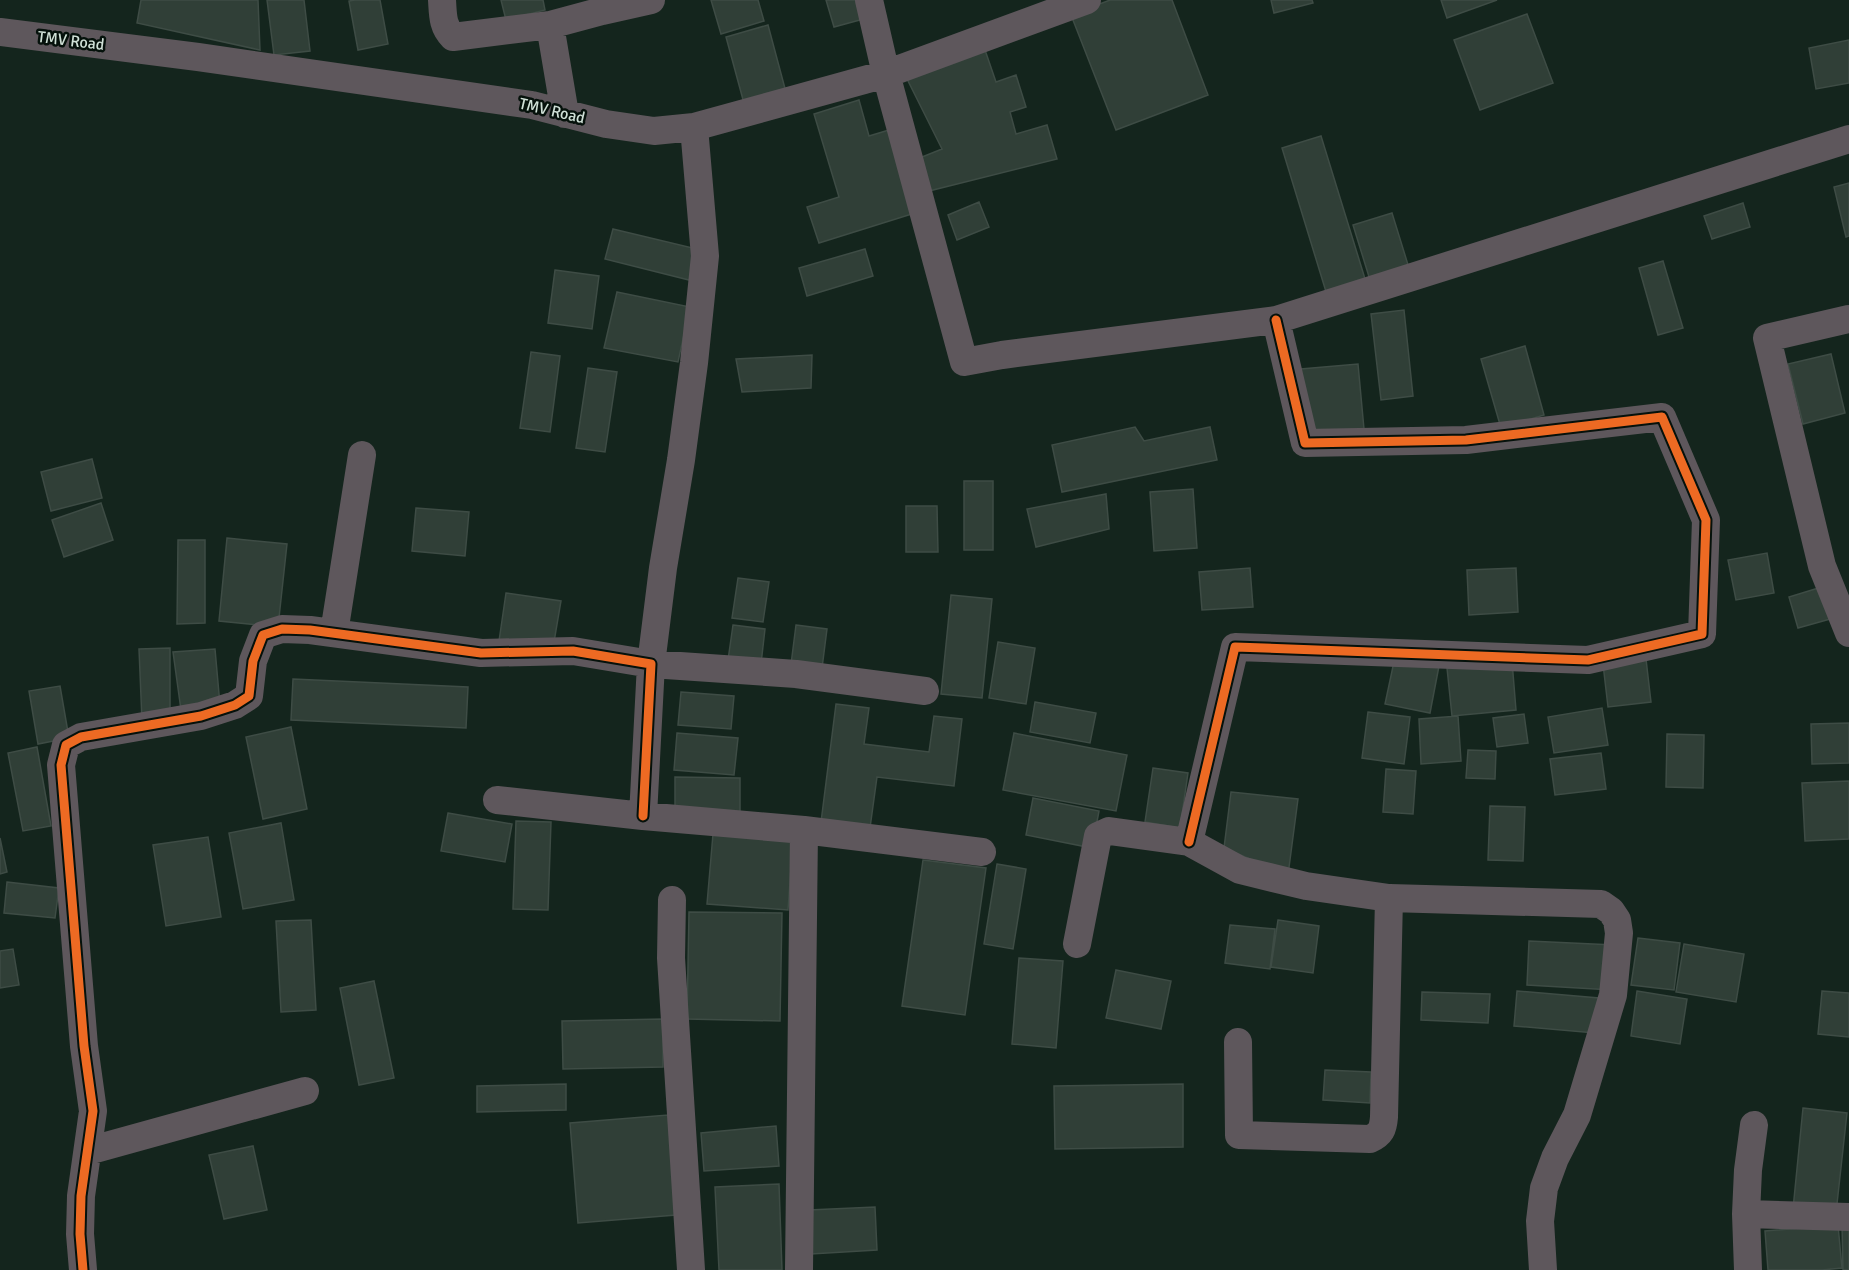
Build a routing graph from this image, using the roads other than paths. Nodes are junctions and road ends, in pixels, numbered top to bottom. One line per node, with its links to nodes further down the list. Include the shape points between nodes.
1 (442, 0): 5 (street, via 443,20 453,37)
2 (651, 0): 5 (street)
3 (869, 0): 7 (street)
4 (1087, 0): 7 (street, TMV Road)
5 (550, 26): 8 (street)
6 (0, 32): 8 (street, TMV Road, via 532,105)
7 (886, 74): 9 (street, TMV Road); 12 (street, via 964,362)
8 (565, 114): 9 (street, TMV Road, via 654,131)
9 (694, 127): 16 (street, via 705,256)
10 (1849, 139): 12 (street)
11 (1849, 319): 15 (street, via 1767,338 1822,566)
12 (1276, 320): 21 (street, via 1305,443 1466,440 1662,417 1706,520 1702,634 1588,660 1235,647)
13 (362, 455): 14 (street)
14 (334, 633): 16 (street, via 481,652 573,651); 29 (street, via 282,629 263,635 253,661 249,696 235,705 201,716 81,737 66,745 61,765 93,1111)
15 (1849, 633)
16 (651, 664): 17 (street, via 796,674); 19 (street)
17 (925, 692)
18 (497, 800): 19 (street)
19 (643, 816): 20 (street)
20 (804, 830): 22 (street); 34 (street)
21 (1189, 842): 23 (street, via 1240,870 1306,886); 25 (street, via 1109,831 1098,836)
22 (982, 852)
23 (1389, 898): 26 (street, via 1384,1117 1377,1136 1370,1139 1239,1135); 35 (street, via 1601,904 1617,920 1613,995 1577,1115 1544,1188 1540,1221)
24 (672, 900): 33 (street, via 671,958)
25 (1077, 944)
26 (1238, 1042)
27 (305, 1091): 29 (street)
28 (1754, 1125): 30 (street)
29 (88, 1151): 32 (street, via 81,1196)
30 (1746, 1214): 31 (street); 36 (street)
31 (1849, 1217)
32 (83, 1270)
33 (691, 1270)
34 (799, 1270)
35 (1544, 1270)
36 (1748, 1270)

